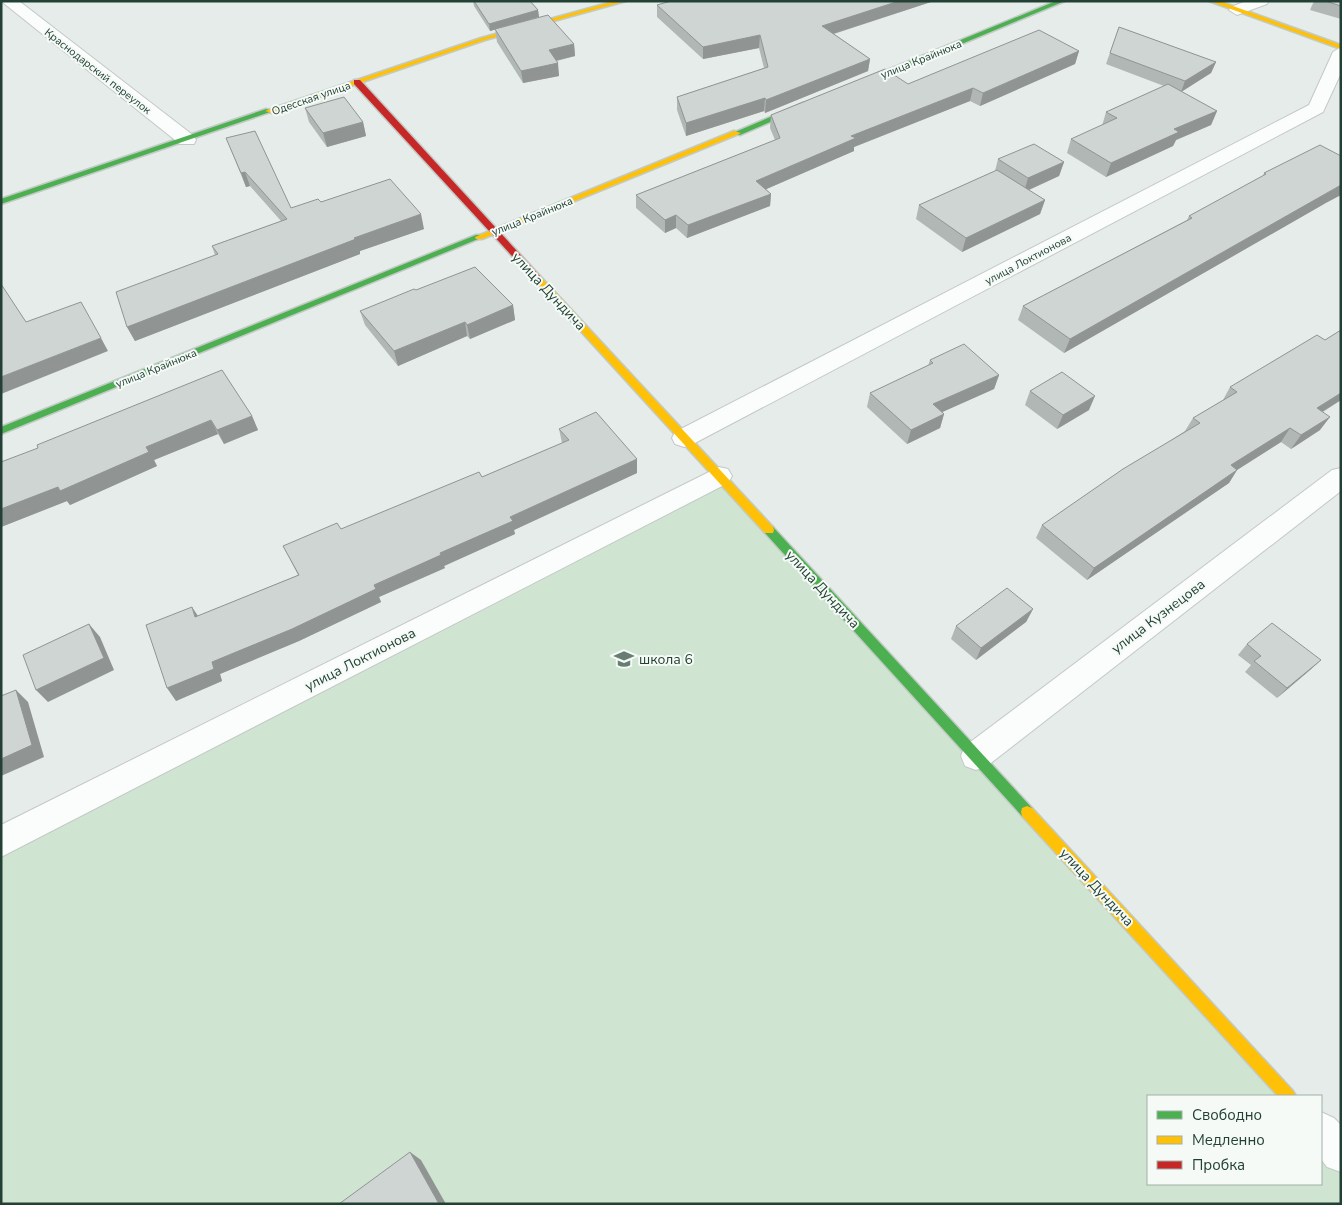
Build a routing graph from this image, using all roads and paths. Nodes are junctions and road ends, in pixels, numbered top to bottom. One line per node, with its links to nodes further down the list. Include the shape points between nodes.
1 (9, 1): 12 (street, Краснодарский переулок)
2 (623, 1): 9 (street, Одесская улица, via 483,39)
3 (1062, 1): 10 (street, улица Крайнюка)
4 (1212, 1): 6 (street)
5 (1261, 1): 6 (street)
6 (1236, 10): 7 (street)
7 (1341, 47)
8 (1341, 52): 16 (street, улица Локтионова, via 1317,108)
9 (357, 82): 12 (street, Одесская улица); 14 (street, улица Дундича)
10 (842, 91)
11 (814, 102): 14 (street, улица Крайнюка)
12 (187, 140): 13 (street, Одесская улица)
13 (1, 202)
14 (494, 232): 15 (street, улица Крайнюка); 16 (street, улица Дундича)
15 (1, 431)
16 (684, 438): 17 (street, улица Дундича)
17 (719, 476): 19 (street, улица Дундича); 20 (street, улица Локтионова)
18 (1341, 477): 19 (street, улица Кузнецова)
19 (976, 756): 21 (street, улица Дундича)
20 (1, 842)
21 (1287, 1095)
22 (1322, 1132): 23 (street)
23 (1341, 1153)

